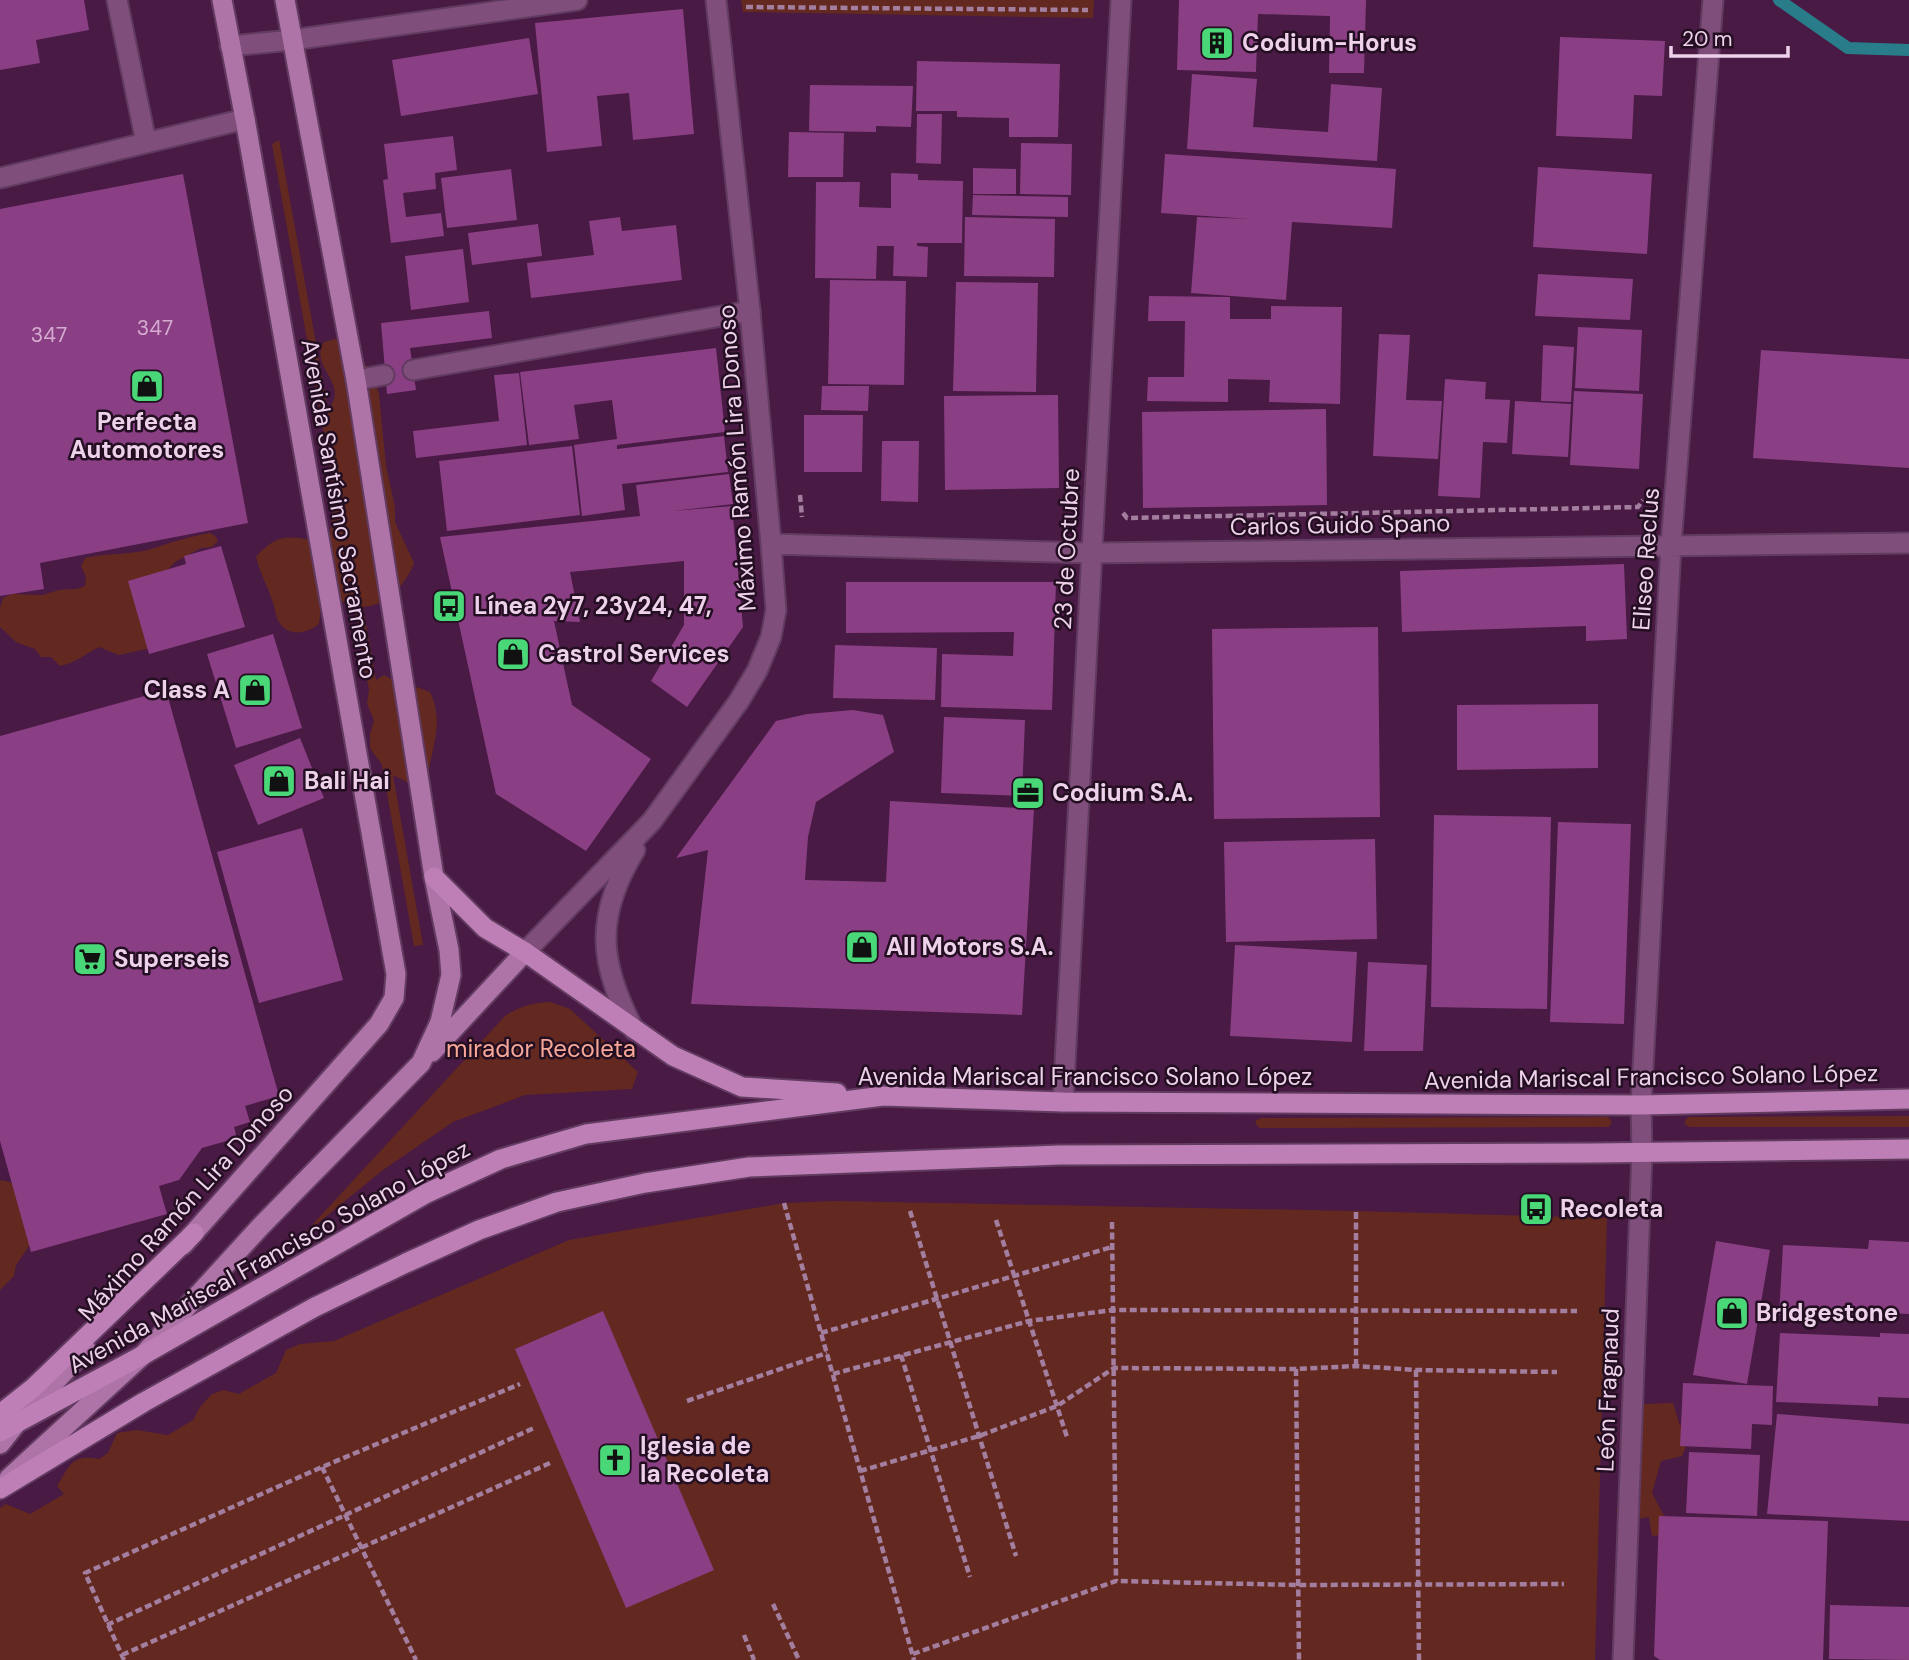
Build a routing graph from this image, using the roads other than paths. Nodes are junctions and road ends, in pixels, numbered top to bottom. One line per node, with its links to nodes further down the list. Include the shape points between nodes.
1 (117, 0): 11 (main road)
2 (222, 0): 9 (main road, Avenida Santísimo Sacramento)
3 (285, 0): 8 (main road, Avenida Santísimo Sacramento)
4 (577, 0): 8 (main road)
5 (716, 0): 13 (main road, Máximo Ramón Lira Donoso)
6 (1121, 0): 20 (main road, 23 de Octubre)
7 (1713, 0): 19 (main road, Eliseo Reclus)
8 (292, 40): 9 (main road); 16 (main road, Avenida Santísimo Sacramento)
9 (230, 46): 10 (main road, Avenida Santísimo Sacramento)
10 (245, 119): 11 (main road); 24 (main road, Avenida Santísimo Sacramento, via 396,974 394,998)
11 (146, 142): 12 (main road)
12 (0, 178)
13 (750, 311): 14 (main road); 18 (main road, Máximo Ramón Lira Donoso)
14 (413, 370)
15 (384, 375): 16 (main road)
16 (356, 380): 22 (main road, Avenida Santísimo Sacramento)
17 (1909, 543): 19 (main road, Carlos Guido Spano)
18 (771, 544): 20 (main road, Carlos Guido Spano); 21 (main road, Máximo Ramón Lira Donoso, via 776,610 762,659 739,701)
19 (1671, 545): 20 (main road, Carlos Guido Spano); 30 (main road, Eliseo Reclus)
20 (1091, 553): 29 (main road, 23 de Octubre)
21 (652, 821): 23 (main road, Máximo Ramón Lira Donoso); 25 (main road, via 619,876 606,921 607,960 617,998)
22 (434, 877): 23 (highway, via 485,928); 26 (main road, Avenida Santísimo Sacramento, via 452,975 440,1022)
23 (525, 953): 25 (highway); 26 (main road)
24 (379, 1024): 33 (main road, Máximo Ramón Lira Donoso)
25 (634, 1030): 27 (highway, via 673,1056 743,1087)
26 (421, 1063): 34 (main road, via 261,1226)
27 (883, 1096): 29 (highway, Avenida Mariscal Francisco Solano López); 34 (highway, Avenida Mariscal Francisco Solano López, via 586,1134 501,1158 428,1193)
28 (1909, 1099): 30 (highway, Avenida Mariscal Francisco Solano López)
29 (1063, 1101): 30 (highway, Avenida Mariscal Francisco Solano López)
30 (1642, 1114): 32 (main road, León Fragnaud)
31 (1909, 1149): 32 (highway)
32 (1642, 1153): 39 (highway, via 1059,1155 749,1167 645,1182 557,1202 406,1263 303,1313); 40 (main road, León Fragnaud)
33 (194, 1233): 35 (highway, via 33,1388); 36 (main road, Máximo Ramón Lira Donoso)
34 (144, 1355): 36 (highway, Avenida Mariscal Francisco Solano López); 39 (main road)
35 (0, 1414)
36 (19, 1420): 37 (highway, Avenida Mariscal Francisco Solano López); 38 (main road, Máximo Ramón Lira Donoso)
37 (0, 1432)
38 (0, 1444)
39 (0, 1487)
40 (1623, 1660)

